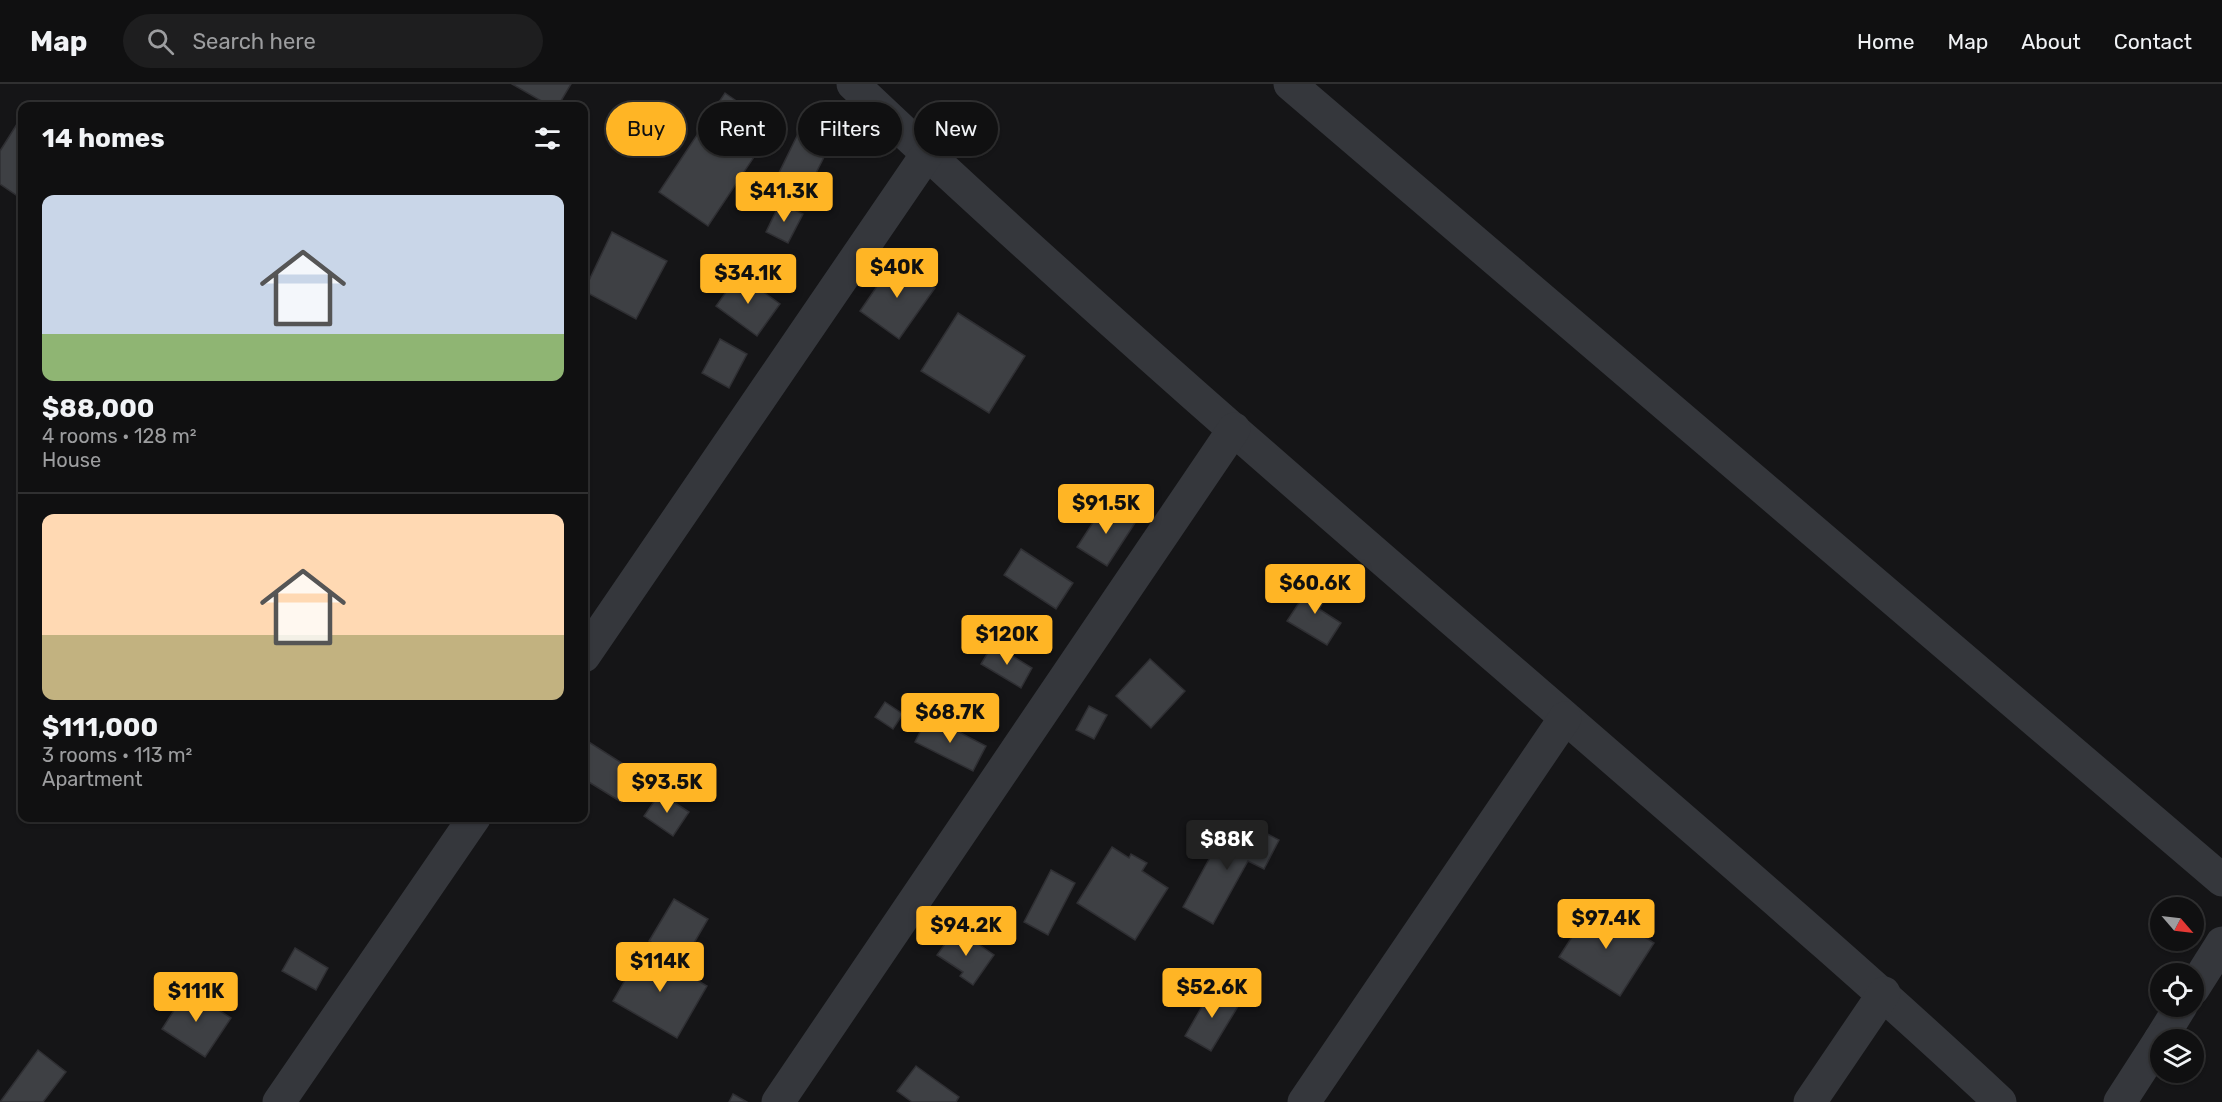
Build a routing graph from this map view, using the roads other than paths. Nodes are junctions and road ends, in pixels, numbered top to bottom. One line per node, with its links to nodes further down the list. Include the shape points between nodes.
1 (853, 84): 3 (street)
2 (1290, 84): 10 (street)
3 (914, 142)
4 (926, 156): 7 (street)
5 (929, 156): 6 (street)
6 (1234, 429): 8 (street); 16 (street)
7 (588, 650)
8 (1565, 718): 13 (street); 17 (street)
9 (471, 822): 15 (street)
10 (2222, 880)
11 (2222, 944): 12 (street)
12 (2204, 972)
13 (1884, 993): 18 (street); 19 (street)
14 (2150, 1056): 20 (street)
15 (279, 1102)
16 (778, 1102)
17 (1304, 1102)
18 (1810, 1102)
19 (2000, 1102)
20 (2120, 1102)

